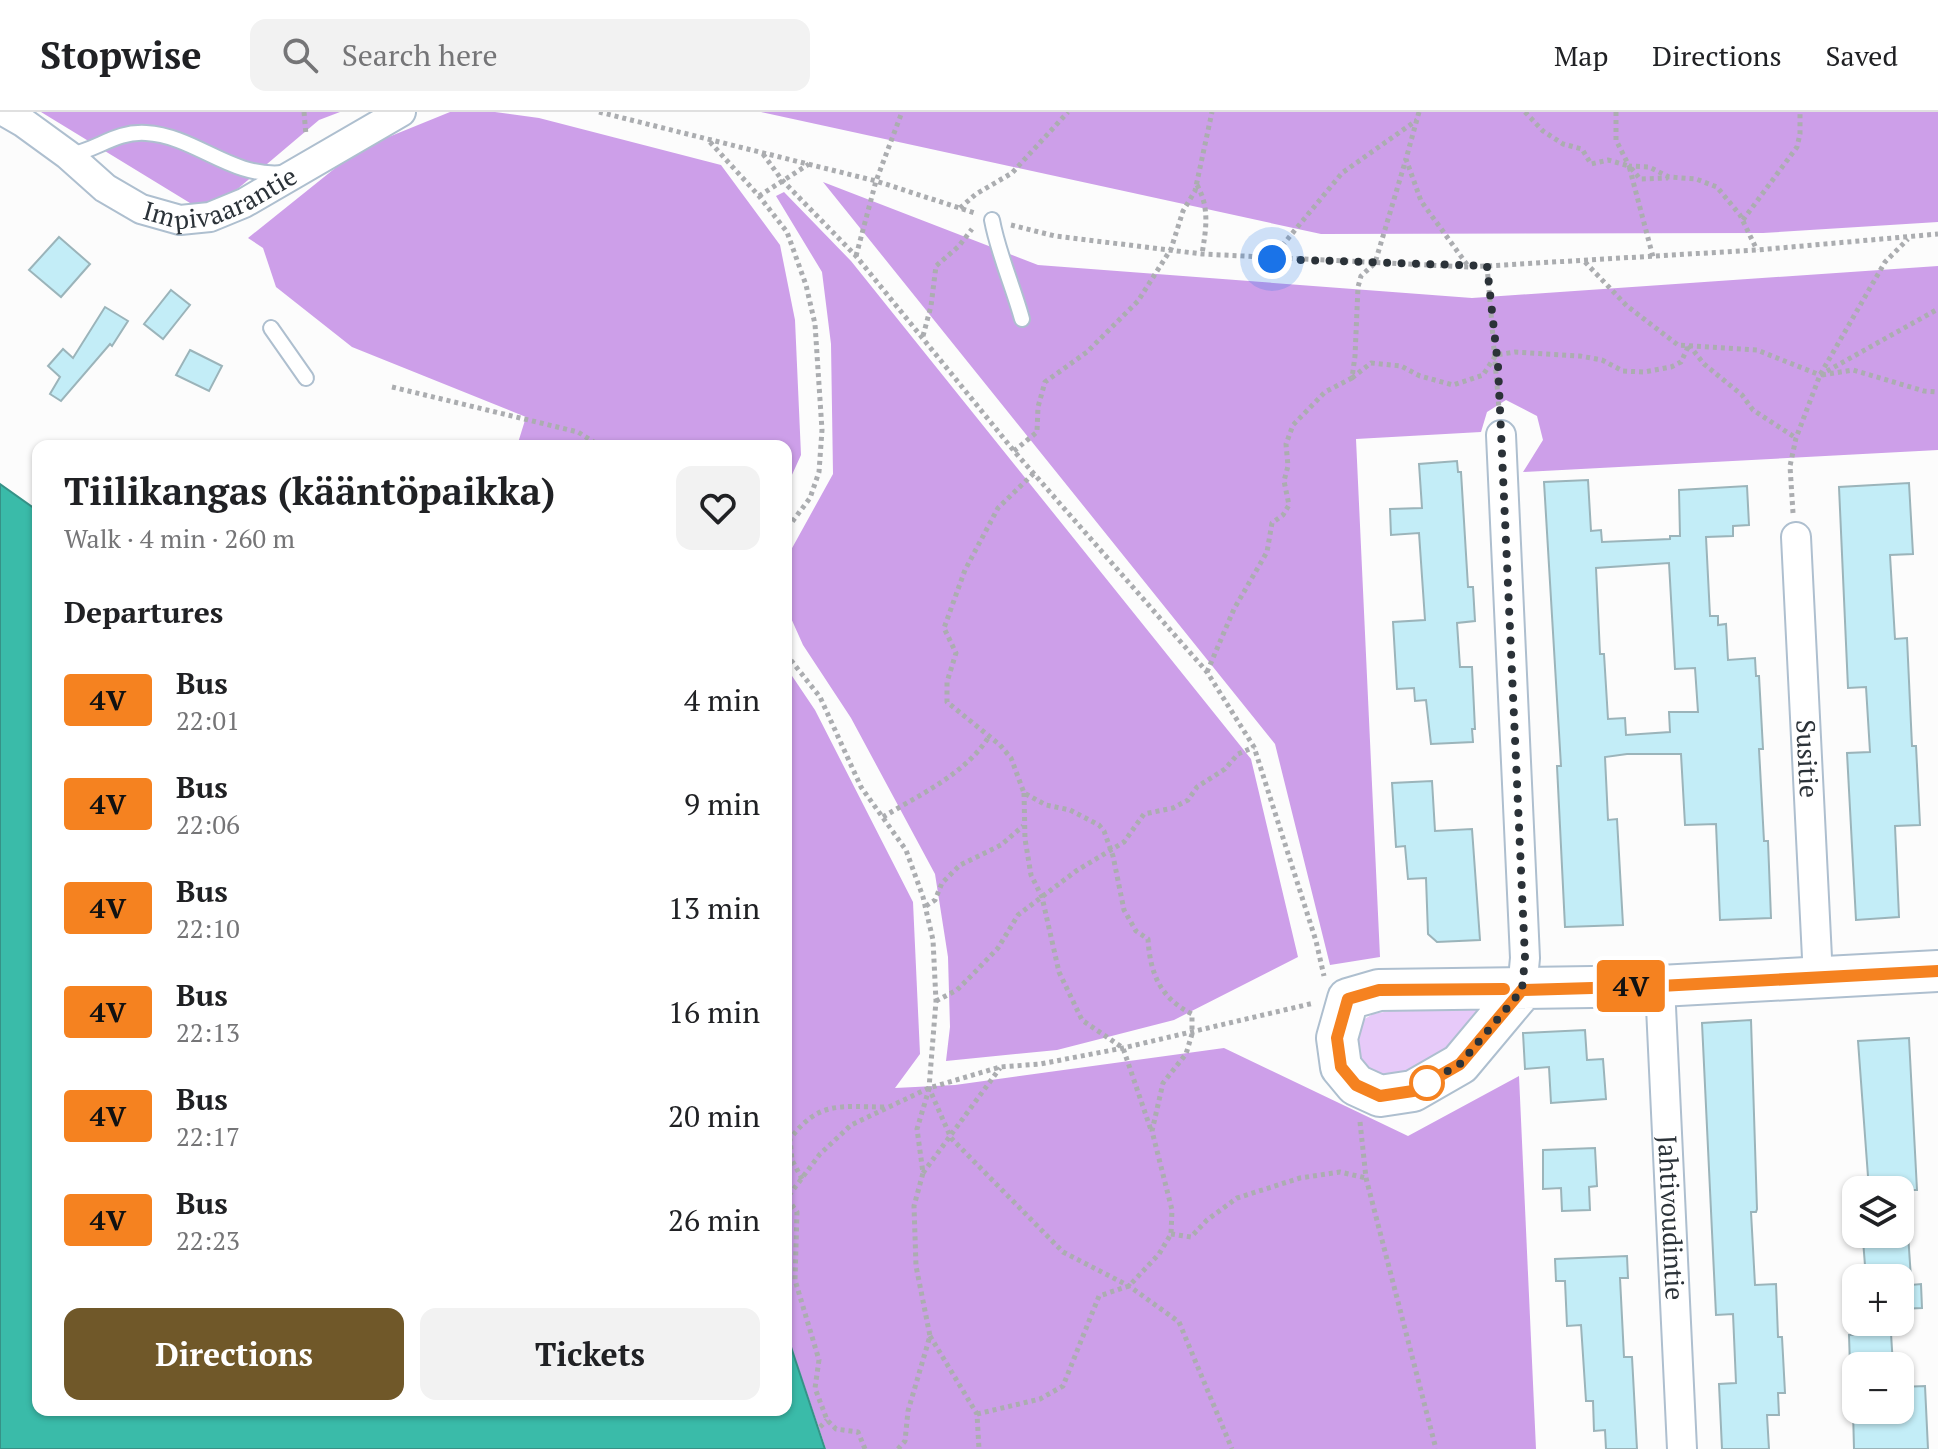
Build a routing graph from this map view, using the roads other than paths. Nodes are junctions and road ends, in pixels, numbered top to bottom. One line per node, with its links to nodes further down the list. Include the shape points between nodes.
1 (5, 112): 3 (street, Impivaarantie)
2 (401, 112): 4 (street, Impivaarantie)
3 (68, 155): 4 (lane, via 117,135 147,133 185,143 243,170 263,175); 4 (street, Impivaarantie, via 105,188 141,209 180,220 210,217 244,203)
4 (298, 171)
5 (992, 220): 6 (lane)
6 (1022, 319)
7 (271, 328): 8 (lane)
8 (306, 378)
9 (1501, 435): 14 (street, via 1523,897)
10 (1796, 537): 12 (street, Susitie)
11 (1938, 971): 12 (street)
12 (1818, 978): 13 (street)
13 (1660, 986): 14 (street); 15 (street, Jahtivoudintie)
14 (1522, 990): 14 (street, via 1460,1064 1413,1091 1380,1096 1356,1085 1341,1067 1339,999 1379,990)
15 (1682, 1449)

